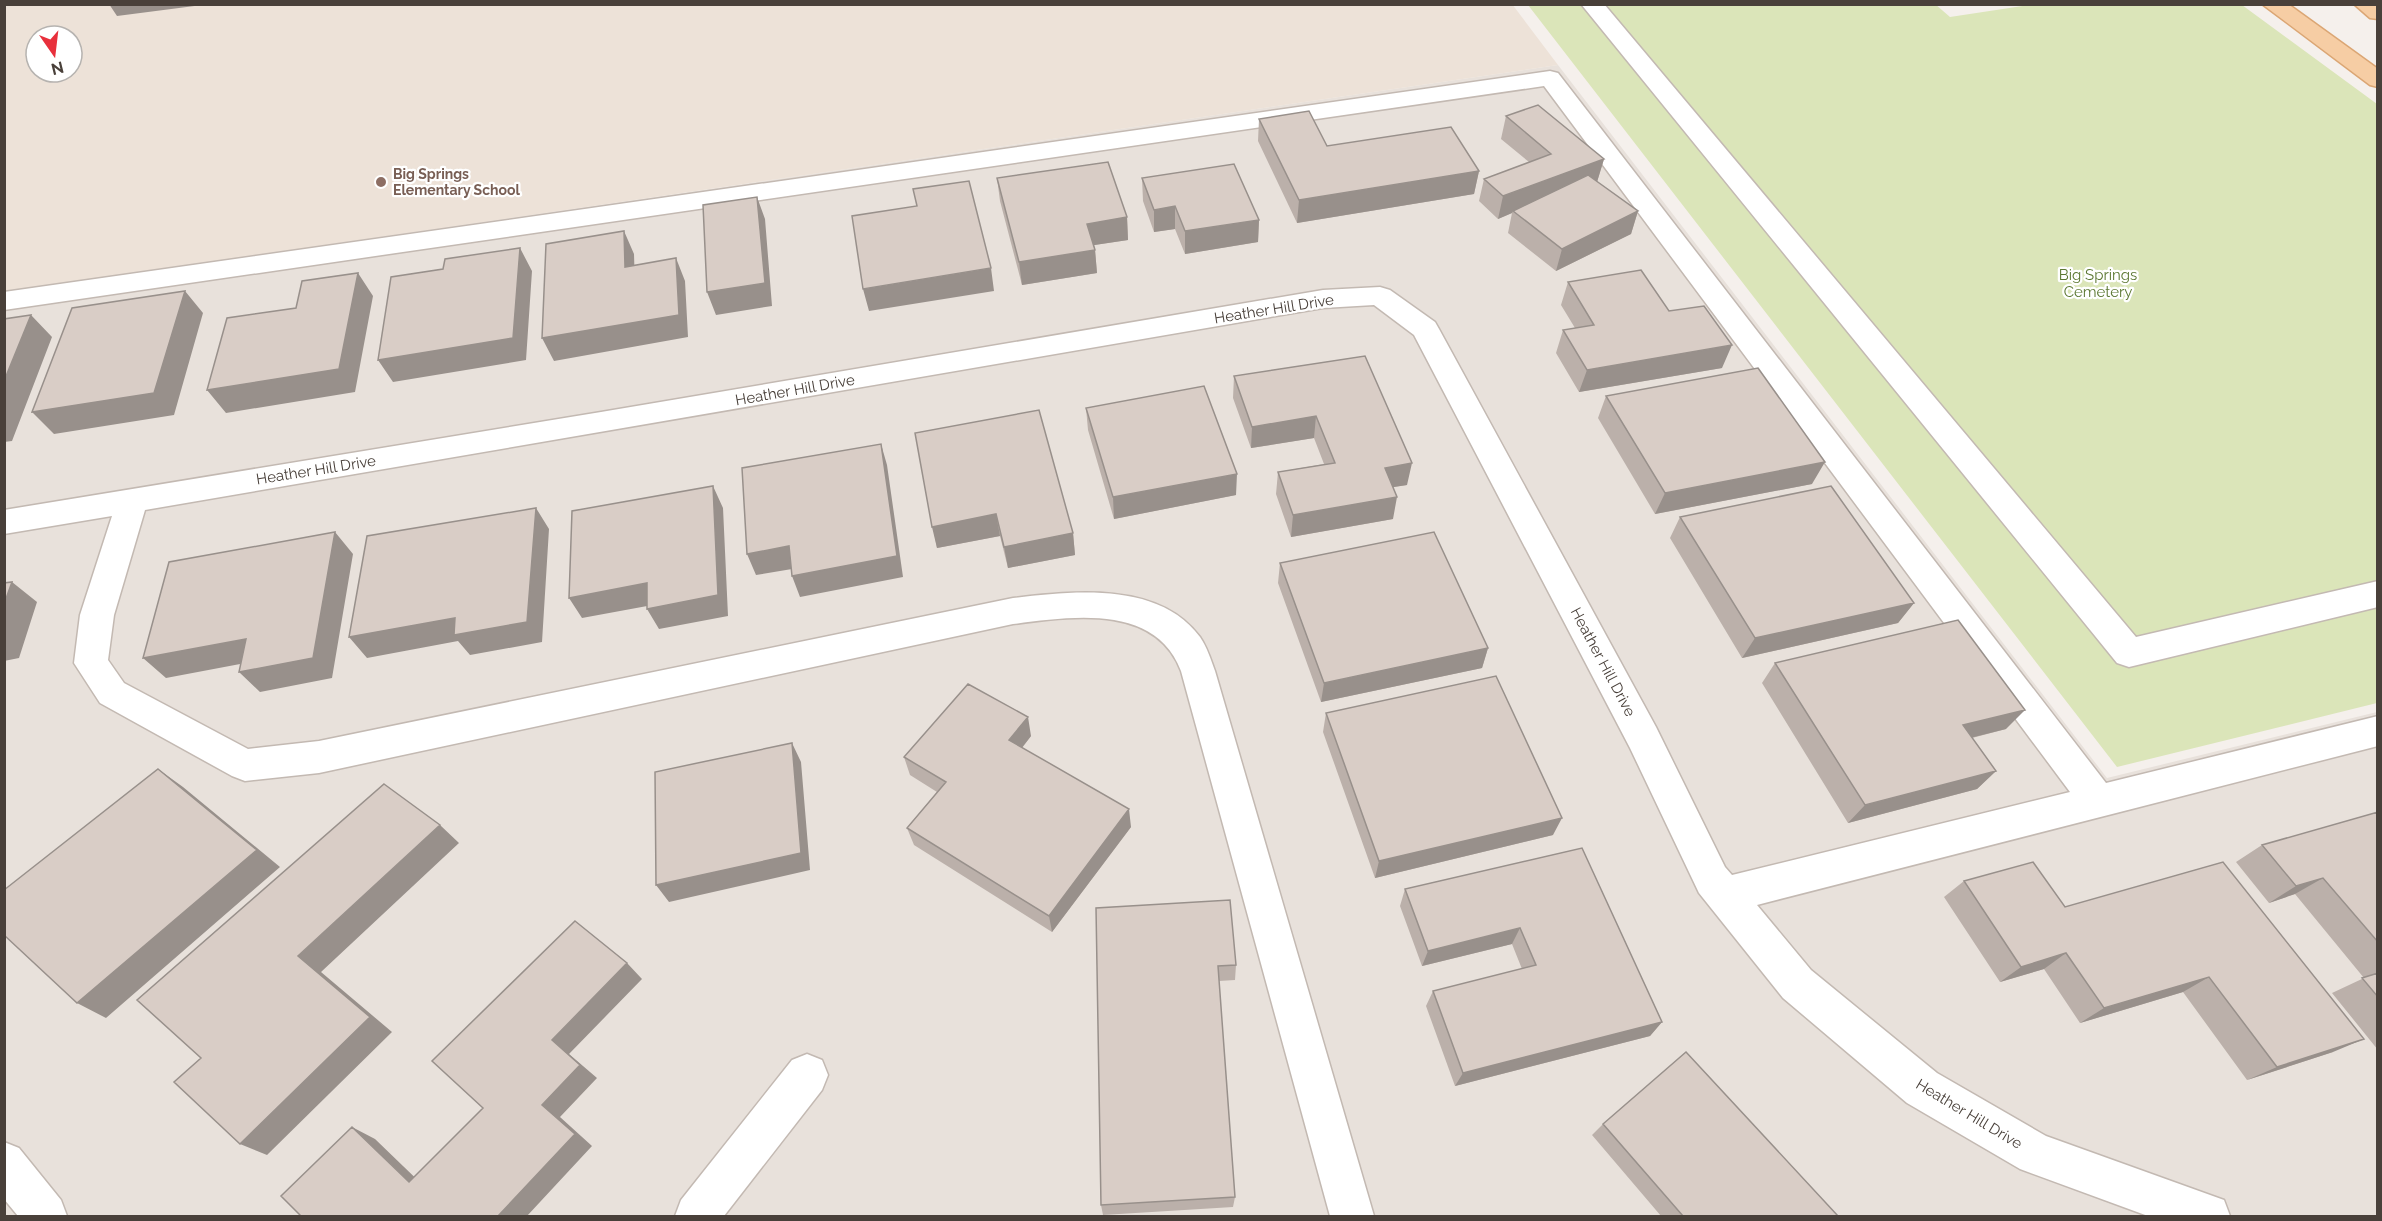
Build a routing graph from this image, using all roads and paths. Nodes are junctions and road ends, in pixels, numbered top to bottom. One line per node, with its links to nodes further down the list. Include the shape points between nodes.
1 (1592, 4): 9 (street, via 2129,653)
2 (2272, 4): 5 (main road)
3 (2365, 4): 4 (main road)
4 (2378, 13)
5 (2378, 80)
6 (4, 301): 11 (street, via 1550,78)
7 (132, 501): 8 (street, Heather Hill Drive); 12 (street, Heather Hill Drive, via 1323,299 1380,296 1425,329 1643,738 1713,879); 17 (street, via 97,615 91,663 112,693 245,765 319,757 1013,611 1082,603 1121,607 1168,628 1187,647 1198,671)
8 (4, 522)
9 (2378, 594)
10 (2378, 731): 11 (street)
11 (2098, 801): 12 (street)
12 (1725, 895): 18 (street, Heather Hill Drive, via 1797,984 1922,1088 2035,1154)
13 (807, 1075): 16 (street)
14 (4, 1163): 15 (street)
15 (45, 1216)
16 (697, 1216)
17 (1352, 1216)
18 (2208, 1216)

